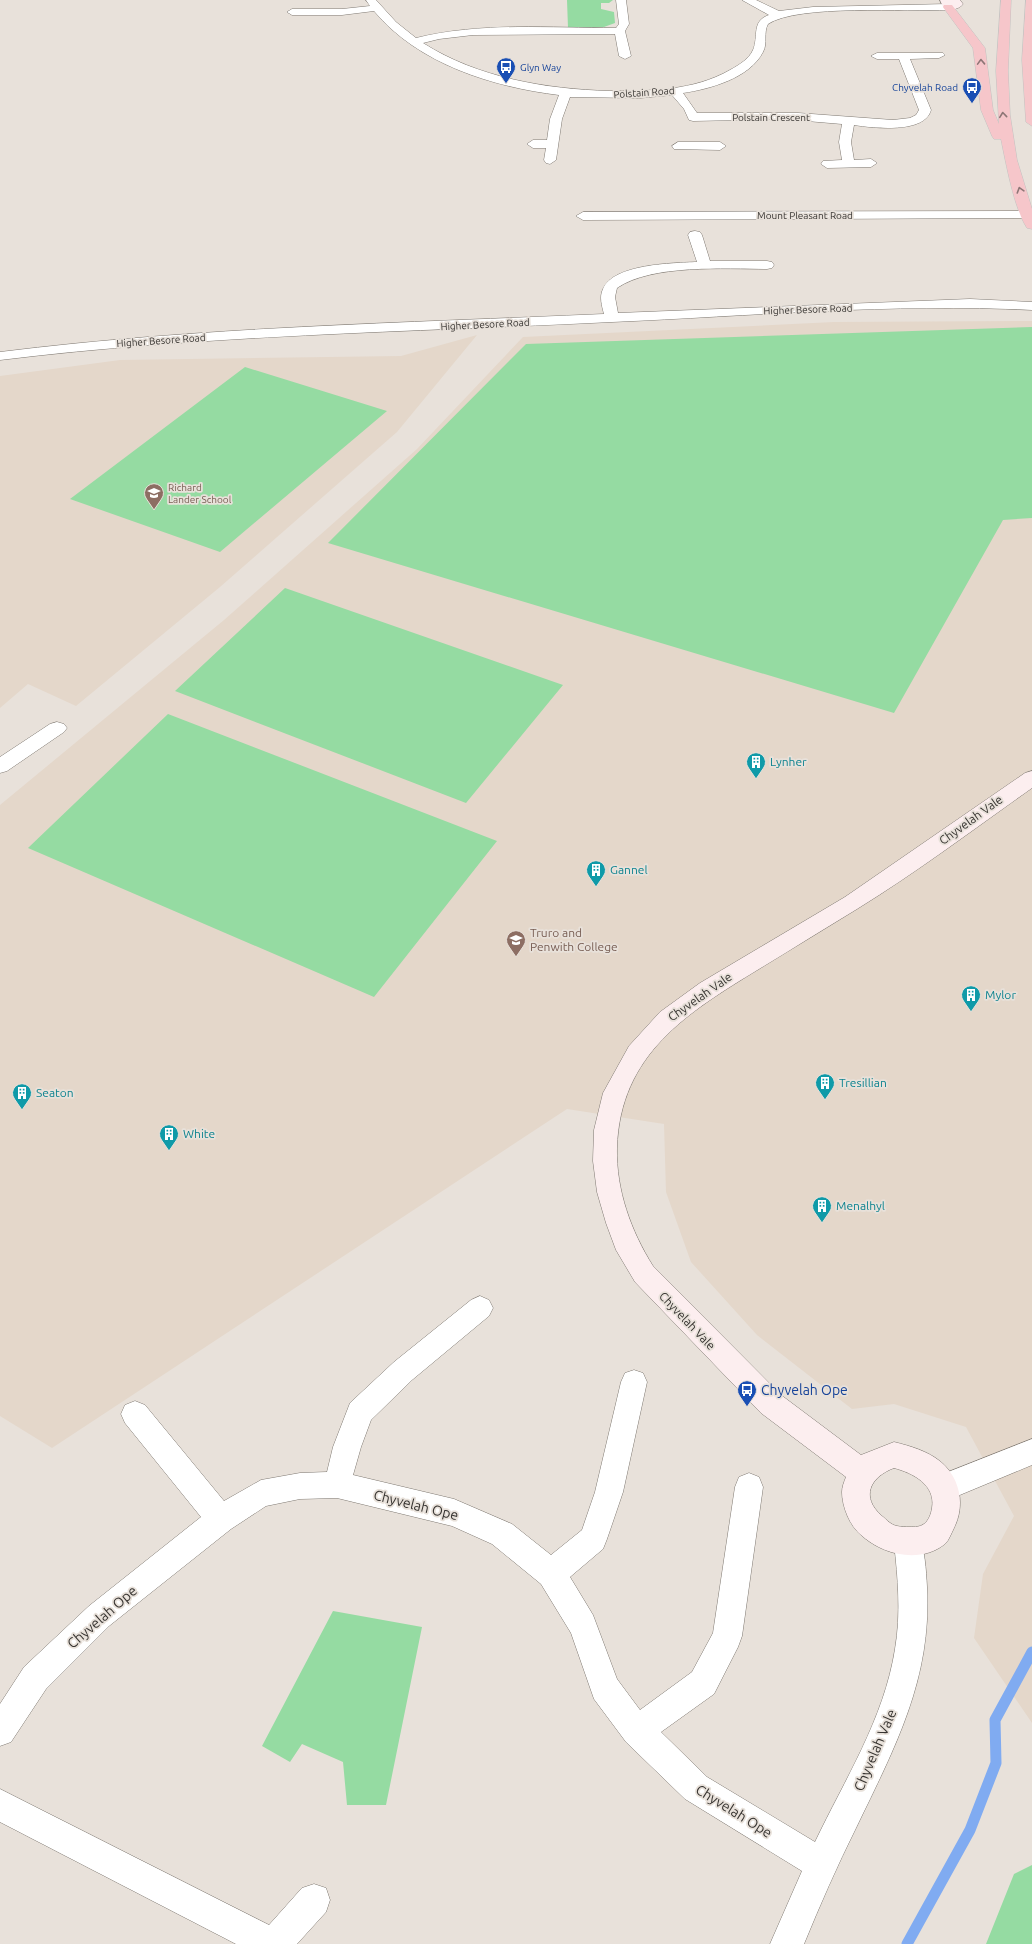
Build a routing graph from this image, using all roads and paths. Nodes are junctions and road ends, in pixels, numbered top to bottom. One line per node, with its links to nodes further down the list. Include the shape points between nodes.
1 (747, 0): 9 (street)
2 (1006, 0): 26 (highway, one-way to 2, via 1001,82)
3 (1031, 0): 20 (highway, via 1028,60)
4 (952, 2): 9 (street, Polstain Road); 26 (highway, one-way to 4, via 995,132 987,110 979,48)
5 (622, 3): 7 (street); 10 (street, via 624,24)
6 (373, 4): 8 (street, Polstain Road, via 342,12); 11 (street, Polstain Road, via 406,37)
7 (609, 6)
8 (292, 12)
9 (779, 14): 16 (street, Polstain Road, via 764,22 760,28 760,45 756,55 741,68 716,80)
10 (620, 31): 11 (street, via 473,32); 13 (street)
11 (415, 42): 17 (street, Polstain Road, via 479,72 530,87)
12 (939, 55): 15 (street)
13 (625, 56)
14 (877, 56): 15 (street)
15 (903, 56): 19 (street, Polstain Crescent, via 925,115 915,121 893,124)
16 (674, 91): 17 (street, Polstain Road, via 640,94); 18 (street, via 689,108)
17 (566, 93): 22 (street, via 557,112)
18 (693, 117): 19 (street, Polstain Crescent, via 811,117); 24 (street)
19 (849, 120): 29 (street, via 844,148)
20 (1032, 122)
21 (533, 144): 22 (street)
22 (552, 144): 27 (street)
23 (678, 146): 24 (street)
24 (699, 146): 25 (street)
25 (720, 146)
26 (1009, 154): 32 (highway, one-way to 26)
27 (550, 160)
28 (828, 164): 29 (street)
29 (850, 164): 30 (street)
30 (871, 164)
31 (583, 216): 32 (street, Mount Pleasant Road)
32 (1030, 220)
33 (695, 235): 35 (street)
34 (767, 265): 35 (street)
35 (705, 266): 39 (street, via 645,270 624,276 611,286 609,292)
36 (1032, 296): 37 (street, Higher Besore Road)
37 (970, 303): 38 (street, Higher Besore Road); 39 (street, Higher Besore Road)
38 (1032, 306)
39 (612, 318): 40 (street, Higher Besore Road, via 192,338 88,345)
40 (0, 356)
41 (57, 728): 42 (street)
42 (0, 766)
43 (1032, 778): 48 (street, Chyvelah Vale, via 852,902 708,989 668,1018 637,1052 615,1093 606,1130 605,1161 609,1192 629,1250 644,1274 772,1404)
44 (480, 1308): 49 (street, via 403,1371 360,1412)
45 (634, 1382): 54 (street, via 608,1492 593,1539)
46 (135, 1414): 52 (street)
47 (1032, 1452): 51 (street)
48 (861, 1472): 51 (street, via 880,1458 894,1455 910,1458 925,1466 937,1477); 53 (street, via 856,1490 858,1506 865,1520 877,1532 892,1540)
49 (337, 1485): 52 (street, Chyvelah Ope, via 300,1486 261,1494); 54 (street, Chyvelah Ope, via 454,1513 502,1534)
50 (749, 1486): 56 (street, via 727,1636 703,1683)
51 (943, 1488): 53 (street, via 947,1506 944,1521 930,1536)
52 (220, 1519): 55 (street, Chyvelah Ope, via 99,1616 35,1678)
53 (908, 1543): 58 (street, Chyvelah Vale, via 913,1580 913,1622 910,1650 902,1681 880,1744)
54 (552, 1574): 56 (street, Chyvelah Ope, via 583,1625 605,1688)
55 (0, 1731)
56 (637, 1732): 58 (street, Chyvelah Ope, via 696,1788)
57 (0, 1805): 60 (street)
58 (821, 1864): 62 (street, Chyvelah Vale)
59 (314, 1900): 61 (street)
60 (271, 1944)
61 (275, 1944)
62 (787, 1944)

